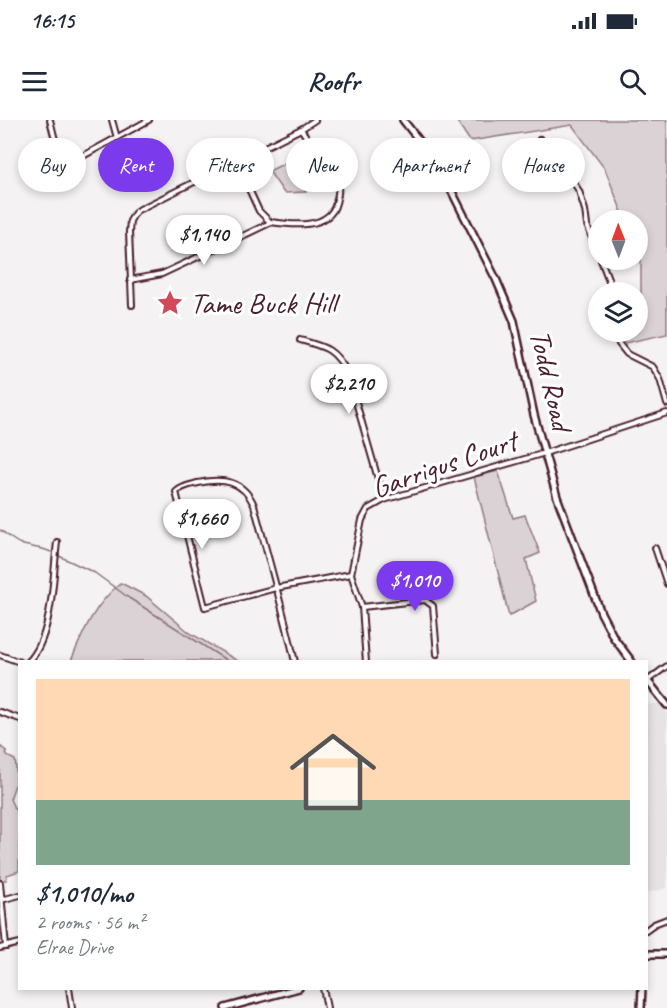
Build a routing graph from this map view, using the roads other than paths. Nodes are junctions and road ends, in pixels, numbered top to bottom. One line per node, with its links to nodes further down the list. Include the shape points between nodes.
1 (50, 120): 9 (street, via 61,151 69,156 83,156)
2 (112, 120): 7 (street)
3 (149, 120): 7 (street)
4 (315, 120): 6 (street)
5 (403, 120): 21 (street, Todd Road, via 439,166 514,321)
6 (301, 129): 8 (street); 13 (street, via 336,181 339,191 334,209 326,219 310,224)
7 (117, 138)
8 (274, 142)
9 (98, 148)
10 (186, 186): 15 (street, via 136,211 130,221)
11 (250, 192): 13 (street, via 259,211)
12 (579, 192): 14 (street)
13 (270, 222): 15 (street, via 162,274)
14 (588, 228)
15 (130, 280): 16 (street)
16 (132, 305)
17 (300, 340): 22 (street, via 327,347 340,357)
18 (618, 342): 19 (street, via 627,354 653,367)
19 (667, 404)
20 (667, 413): 21 (street, Garrigus Court)
21 (545, 453): 22 (street, Garrigus Court); 34 (street, Todd Road, via 600,613)
22 (384, 500): 25 (street, Garrigus Court, via 368,509 362,520)
23 (57, 542): 31 (street, via 43,637)
24 (655, 548): 26 (street)
25 (351, 574): 27 (street); 28 (street, Garrigus Court)
26 (667, 584)
27 (276, 588): 27 (street, via 249,494 228,482 210,481 180,488 177,496 205,607); 32 (street)
28 (362, 607): 29 (street, via 430,602); 33 (street, Garrigus Court)
29 (436, 654)
30 (0, 655): 35 (street)
31 (30, 660)
32 (294, 660)
33 (366, 660)
34 (630, 660)
35 (18, 661)
36 (667, 666): 37 (street)
37 (648, 680)
38 (648, 682): 39 (street)
39 (667, 705)
40 (0, 712): 41 (street)
41 (18, 718)
42 (0, 883): 44 (street)
43 (18, 896): 44 (street)
44 (1, 900): 48 (street)
45 (667, 919): 46 (street)
46 (648, 928)
47 (18, 944): 48 (street)
48 (6, 947): 49 (street)
49 (0, 948)
50 (648, 954): 51 (street)
51 (667, 954)
52 (69, 990): 56 (street)
53 (292, 990): 57 (street)
54 (323, 990): 58 (street)
55 (642, 990): 59 (street)
56 (72, 1008)
57 (225, 1008)
58 (327, 1008)
59 (641, 1008)

